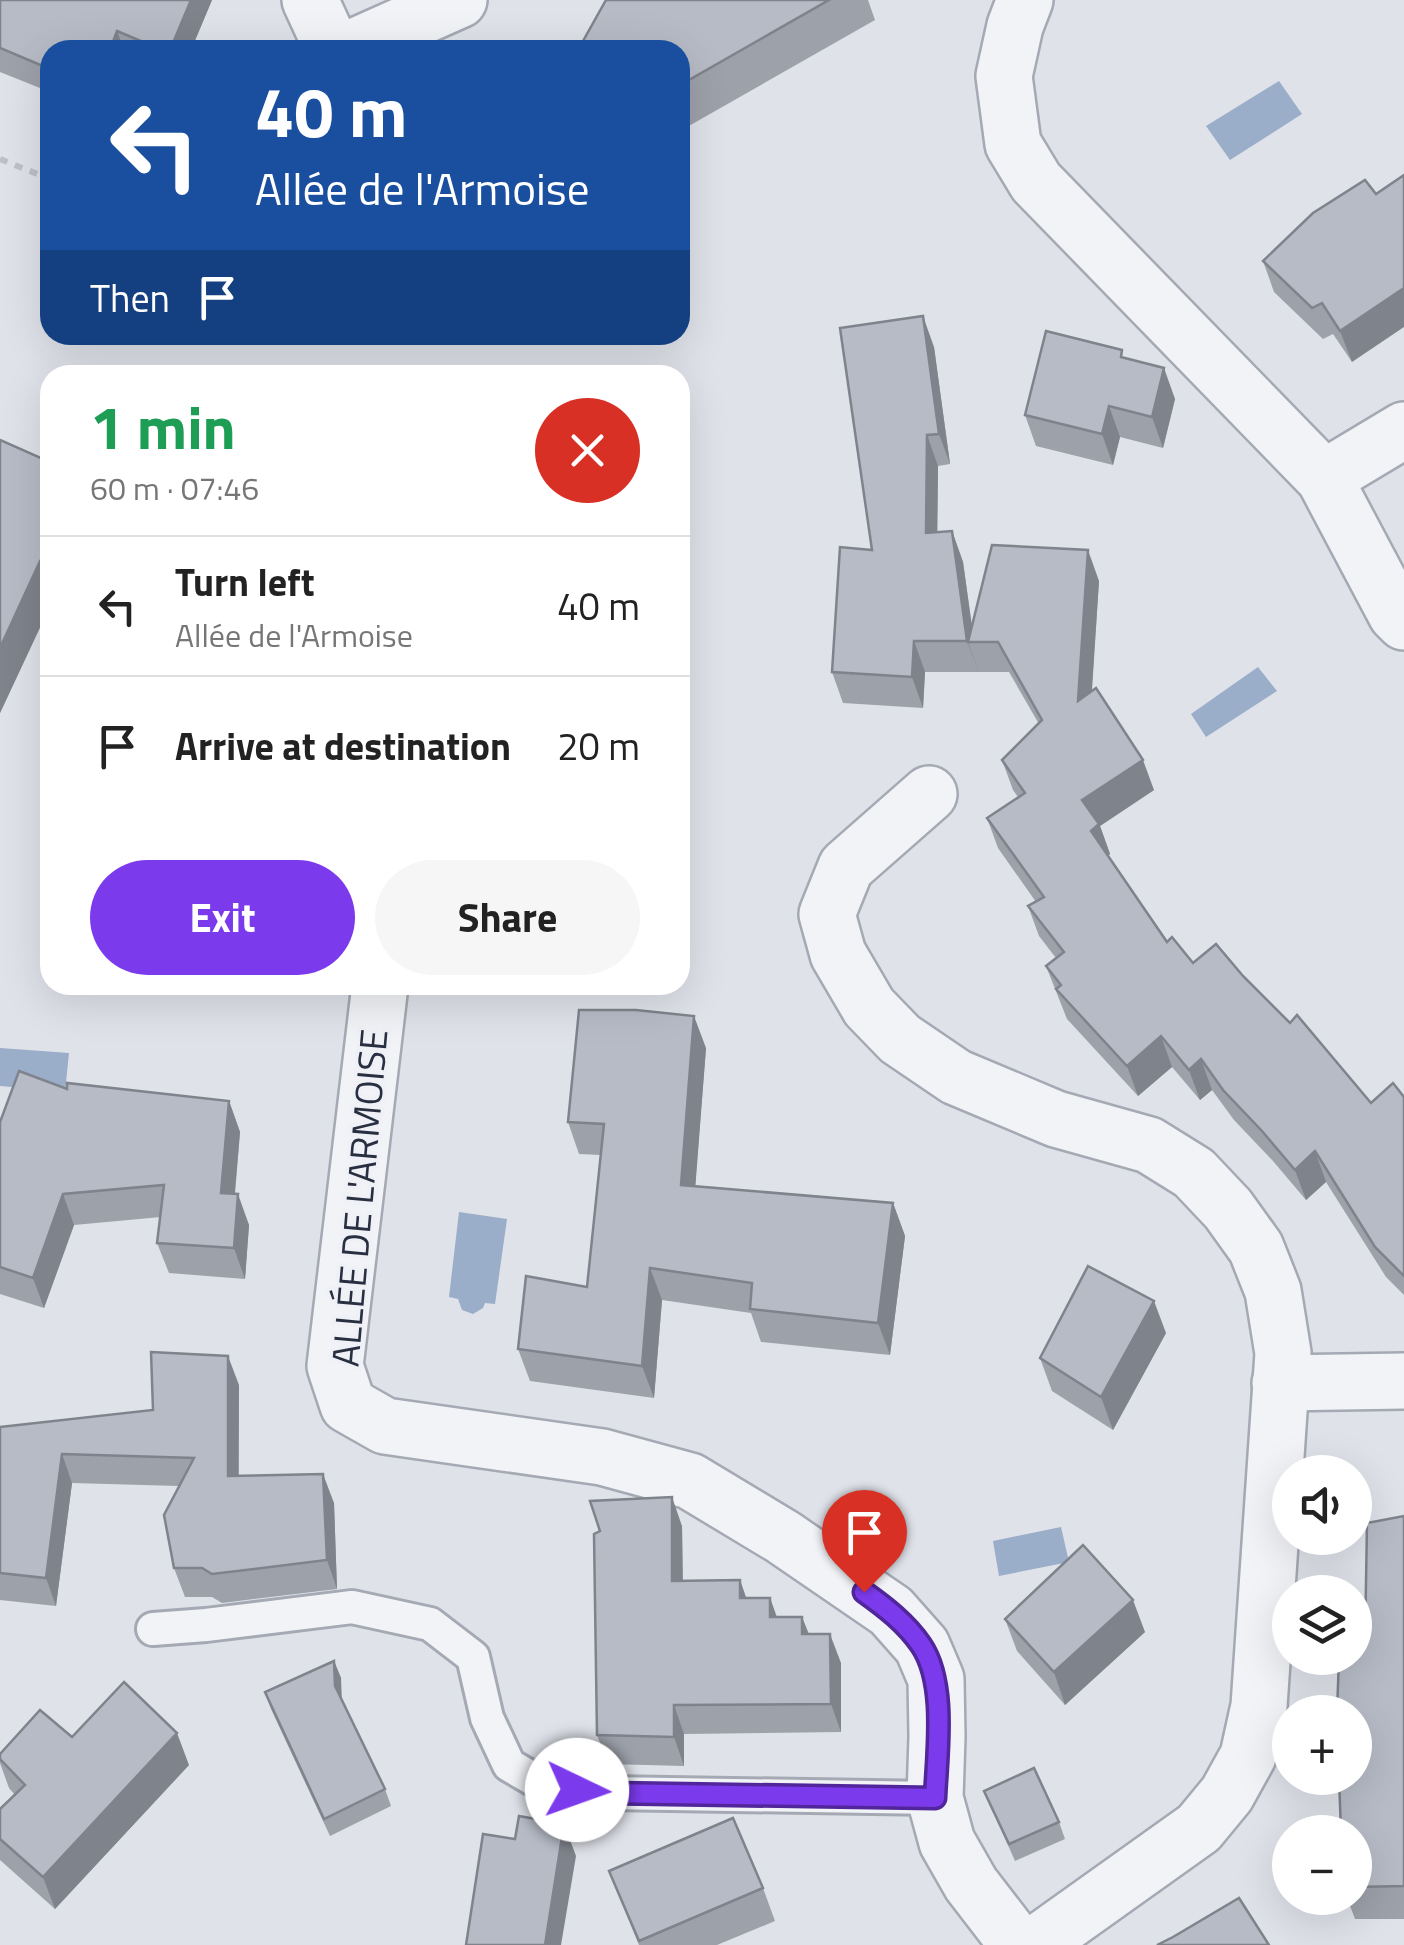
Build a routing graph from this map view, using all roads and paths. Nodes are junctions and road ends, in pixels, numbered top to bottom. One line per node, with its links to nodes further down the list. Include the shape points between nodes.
1 (310, 0): 4 (street)
2 (459, 0): 5 (street)
3 (1025, 0): 9 (street, via 1004,76 1014,144 1036,182)
4 (328, 40)
5 (369, 40)
6 (0, 159): 7 (path)
7 (40, 175)
8 (1404, 430): 9 (street)
9 (1324, 478): 10 (street)
10 (1404, 622)
11 (929, 794): 14 (street, via 846,867 827,914 838,954 868,1006 900,1040 956,1076 1056,1119 1149,1145 1194,1173 1256,1248 1273,1290)
12 (379, 995): 16 (street, ALLÉE DE L'ARMOISE, via 335,1366 348,1405 385,1426 602,1456 690,1482 784,1537 891,1611 922,1646 936,1679)
13 (1404, 1381): 14 (street)
14 (1280, 1383): 18 (street, via 1259,1706 1248,1756 1199,1828)
15 (153, 1629): 16 (lane, via 352,1607 430,1624 473,1657 487,1718 509,1766 547,1788)
16 (935, 1798): 17 (street, ALLÉE DE L'ARMOISE, via 946,1842)
17 (1018, 1945)
18 (1035, 1945)

